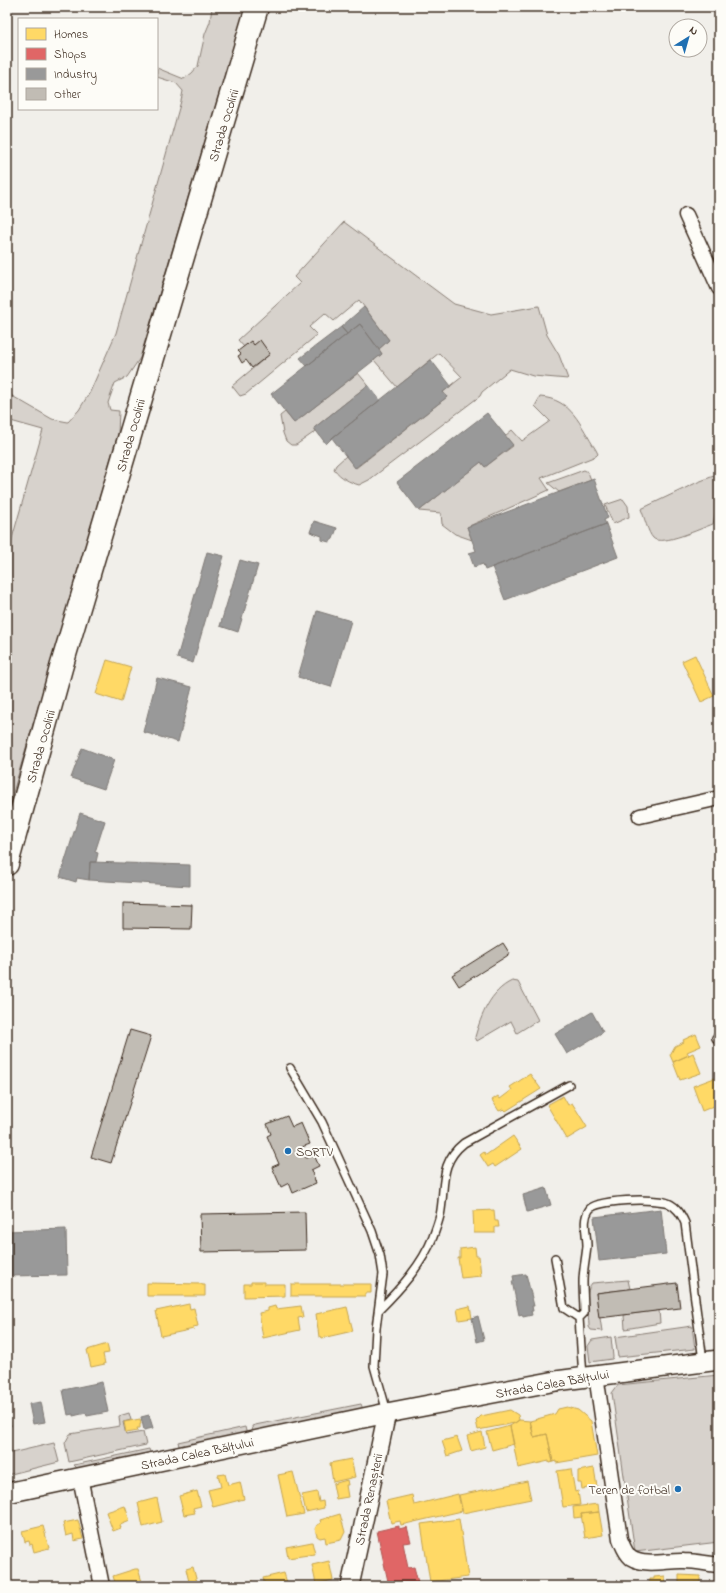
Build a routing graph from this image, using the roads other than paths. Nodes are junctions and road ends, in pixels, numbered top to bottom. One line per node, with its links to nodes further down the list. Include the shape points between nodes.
1 (257, 7): 7 (main road, Strada Ocolirii, via 61,668)
2 (686, 215): 3 (street)
3 (716, 272): 4 (street)
4 (719, 288)
5 (719, 798): 6 (street)
6 (640, 816)
7 (7, 864)
8 (290, 1068): 11 (lane, via 322,1122 372,1231 383,1274)
9 (569, 1085): 11 (lane, via 464,1143 452,1154 445,1172 441,1212 433,1237 401,1288)
10 (555, 1258): 12 (lane, via 564,1308)
11 (379, 1310): 15 (lane, via 374,1366)
12 (579, 1318): 13 (lane, via 584,1312 583,1282 587,1245 585,1220 588,1210 593,1205 606,1202 655,1200 667,1203 676,1207 685,1223); 14 (lane)
13 (711, 1361): 14 (main road, Strada Calea Bălțului)
14 (590, 1376): 15 (main road, Strada Calea Bălțului); 18 (street, via 620,1539 625,1551 639,1561 685,1561)
15 (387, 1413): 16 (main road, Strada Calea Bălțului); 20 (street, Strada Renașterii)
16 (80, 1477): 17 (main road, Strada Calea Bălțului); 19 (street)
17 (7, 1493)
18 (719, 1565)
19 (102, 1586)
20 (350, 1586)

